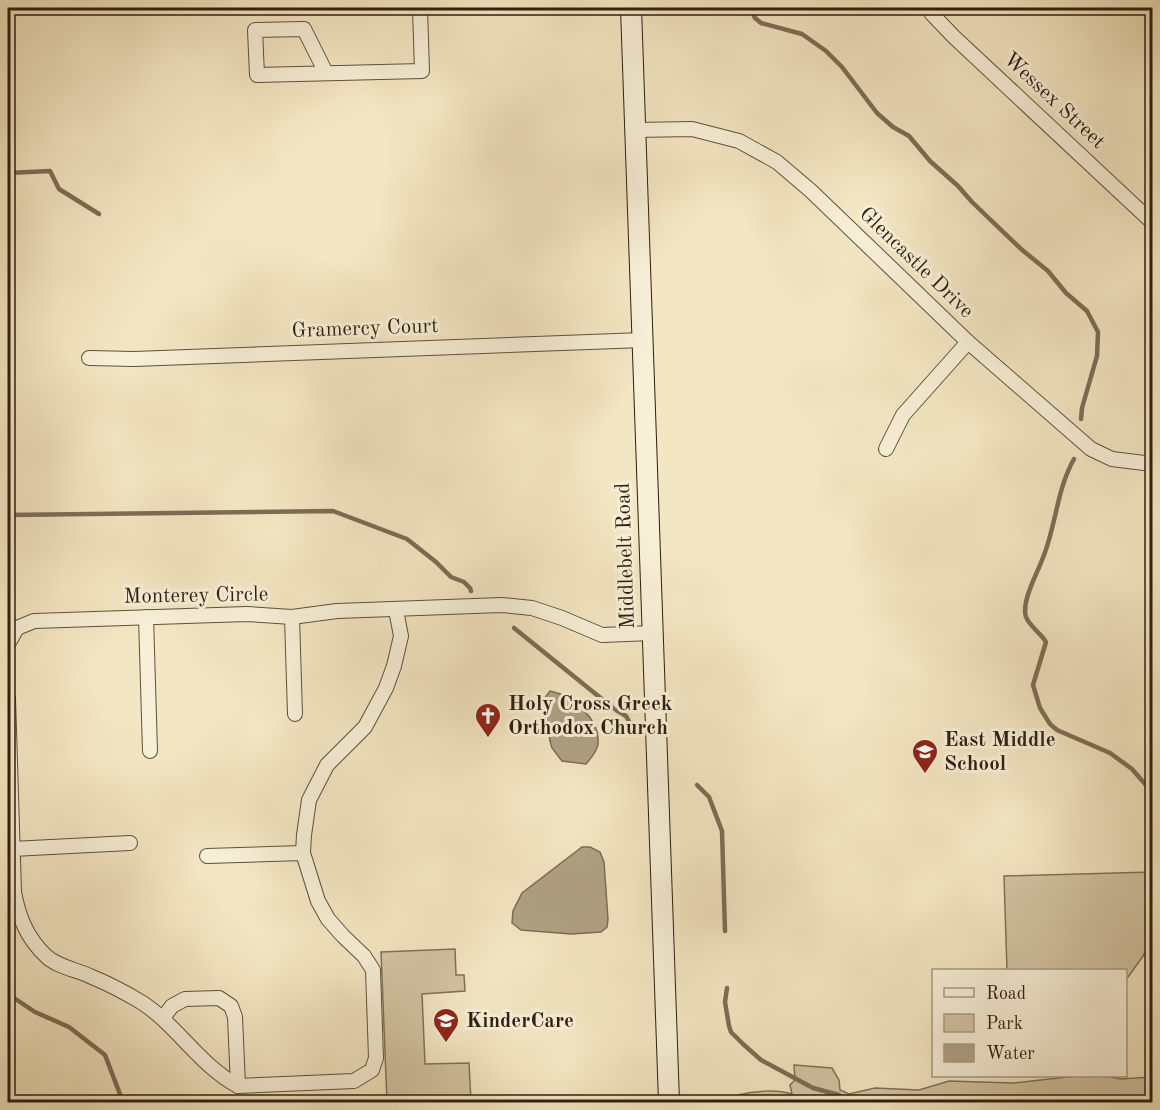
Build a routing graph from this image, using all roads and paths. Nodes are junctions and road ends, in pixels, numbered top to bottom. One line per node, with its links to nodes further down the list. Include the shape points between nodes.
1 (420, 8): 4 (street, via 422,71)
2 (631, 8): 5 (street, Middlebelt Road)
3 (929, 8): 6 (street, Wessex Street, via 954,37)
4 (326, 73): 4 (street, via 304,29 255,30 257,75)
5 (635, 130): 7 (street, Middlebelt Road); 8 (street, Glencastle Drive, via 692,129 739,141 777,162)
6 (1152, 222)
7 (643, 340): 9 (street, Gramercy Court); 15 (street, Middlebelt Road)
8 (968, 342): 10 (street, via 903,415); 11 (street, Glencastle Drive, via 1091,449 1112,459)
9 (89, 358)
10 (886, 449)
11 (1152, 464)
12 (396, 610): 14 (street, Monterey Circle); 15 (street, Monterey Circle, via 502,605 532,608 602,635); 22 (street, via 401,636 386,688 365,727 327,765 309,800)
13 (146, 617): 14 (street, Monterey Circle); 16 (street, Monterey Circle, via 34,621 17,628); 19 (street)
14 (292, 617): 18 (street)
15 (652, 633): 26 (street, Middlebelt Road)
16 (8, 644)
17 (8, 698): 21 (street)
18 (295, 714)
19 (150, 751)
20 (130, 843): 21 (street)
21 (12, 849): 24 (street, via 18,912 28,935 48,958 110,985)
22 (303, 853): 23 (street); 25 (street, via 328,919 373,970 376,1058 372,1070 354,1081)
23 (207, 856)
24 (163, 1018): 25 (street, via 221,1077); 25 (street, via 172,1006 185,999 219,999 231,1006 235,1017)
25 (238, 1086)
26 (669, 1102)

